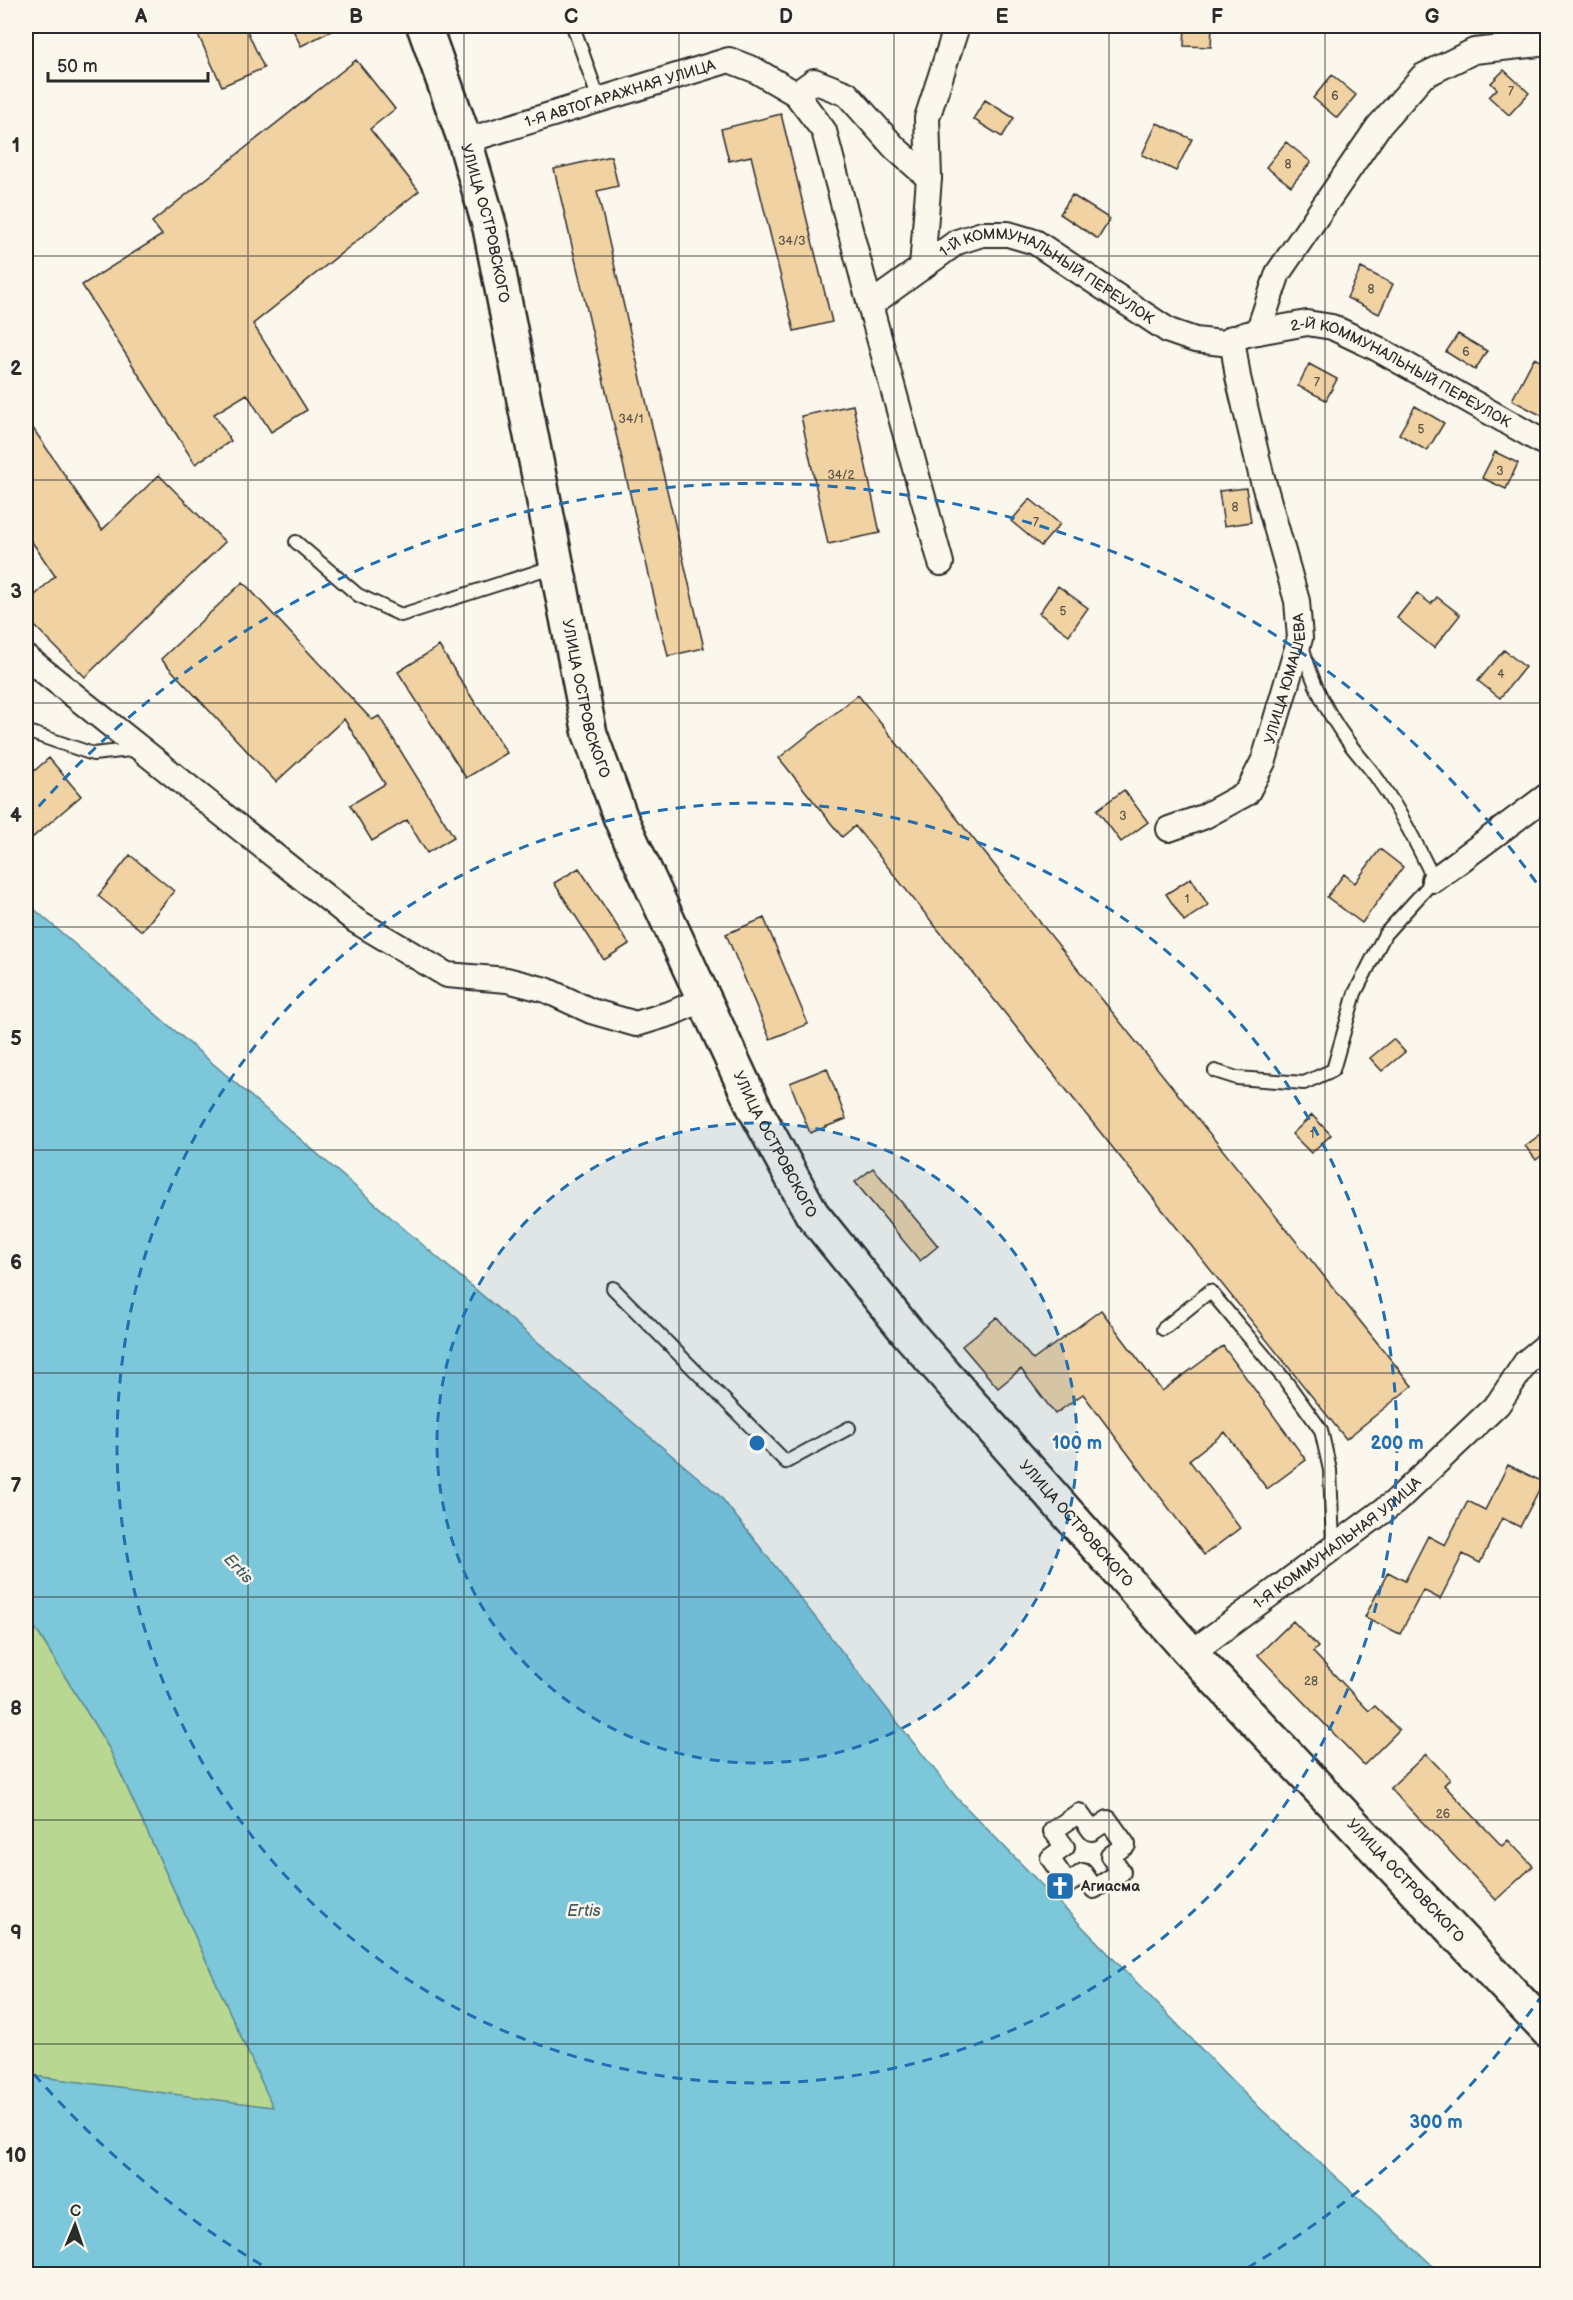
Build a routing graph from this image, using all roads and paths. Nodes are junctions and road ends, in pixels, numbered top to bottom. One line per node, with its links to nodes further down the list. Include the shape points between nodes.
1 (424, 26): 7 (main road, УЛИЦА ОСТРОВСКОГО)
2 (573, 26): 6 (lane)
3 (957, 26): 8 (street, via 927,118)
4 (1548, 43): 11 (street, via 1474,51 1423,76 1378,127 1278,273)
5 (796, 94): 6 (street, 1-Я АВТОГАРАЖНАЯ УЛИЦА, via 729,60); 8 (street, via 814,81 847,94 895,148); 10 (street, via 824,131)
6 (599, 100): 7 (street, 1-Я АВТОГАРАЖНАЯ УЛИЦА)
7 (465, 141): 15 (main road, УЛИЦА ОСТРОВСКОГО, via 490,228)
8 (929, 178): 9 (street)
9 (922, 267): 10 (street, 1-Й КОММУНАЛЬНЫЙ ПЕРЕУЛОК); 11 (street, 1-Й КОММУНАЛЬНЫЙ ПЕРЕУЛОК, via 957,242 982,234 1008,234 1035,242 1169,331 1195,340 1222,343)
10 (870, 305): 14 (street)
11 (1246, 334): 12 (street, 2-Й КОММУНАЛЬНЫЙ ПЕРЕУЛОК, via 1307,323 1332,327); 16 (street, УЛИЦА ЮМАШЕВА, via 1238,377 1260,474 1297,601)
12 (1548, 445)
13 (297, 542): 15 (lane, via 358,595 401,615)
14 (941, 564)
15 (558, 565): 23 (main road, УЛИЦА ОСТРОВСКОГО, via 590,734 621,819)
16 (1300, 638): 21 (street, УЛИЦА ЮМАШЕВА, via 1264,760 1247,793 1203,817); 22 (lane, via 1323,701 1411,831)
17 (26, 657): 19 (street)
18 (26, 731): 19 (lane, via 93,754)
19 (143, 749): 23 (street, via 356,921 447,975 507,980 546,990 591,1011 636,1024)
20 (1548, 795): 22 (street)
21 (1169, 829)
22 (1434, 880): 24 (lane, via 1385,934 1355,993 1333,1070 1304,1083 1237,1078)
23 (704, 999): 30 (main road, УЛИЦА ОСТРОВСКОГО, via 754,1107 812,1214 908,1333)
24 (1215, 1071)
25 (614, 1288): 28 (lane, via 786,1462)
26 (1163, 1329): 29 (lane, via 1210,1291 1285,1380 1321,1430 1330,1470)
27 (1548, 1344): 29 (street, 1-Я КОММУНАЛЬНАЯ УЛИЦА, via 1526,1362 1498,1404 1395,1502)
28 (849, 1428)
29 (1333, 1545): 30 (street, 1-Я КОММУНАЛЬНАЯ УЛИЦА)
30 (1191, 1653): 32 (main road, УЛИЦА ОСТРОВСКОГО)
31 (1110, 1856): 31 (street, via 1121,1872 1094,1889 1083,1873 1068,1884 1050,1858 1065,1848 1053,1831 1079,1813 1092,1831 1108,1820 1126,1845)
32 (1548, 2031)

